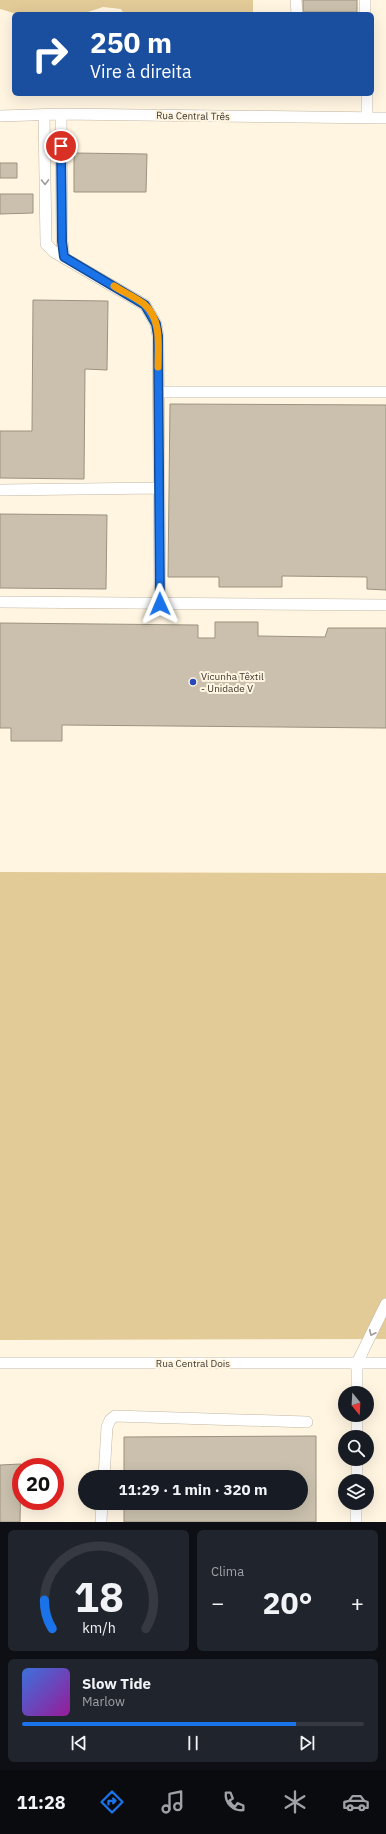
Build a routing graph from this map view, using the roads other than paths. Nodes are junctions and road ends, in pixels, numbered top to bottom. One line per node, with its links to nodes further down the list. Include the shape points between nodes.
1 (296, 0): 3 (street)
2 (365, 0): 4 (street)
3 (296, 12)
4 (365, 12)
5 (367, 96): 9 (street)
6 (61, 114): 7 (street, Rua Central Três); 9 (street, Rua Central Três); 11 (street)
7 (44, 115): 8 (street, Rua Central Três); 11 (street, one-way to 11, via 46,244)
8 (0, 116)
9 (367, 117): 10 (street, Rua Central Três)
10 (386, 118)
11 (64, 257): 12 (street, via 145,305 156,324 158,336)
12 (158, 392): 13 (street); 14 (street)
13 (386, 392)
14 (159, 488): 15 (street); 17 (street)
15 (0, 490)
16 (0, 602): 17 (street)
17 (160, 604): 18 (street)
18 (386, 605)
19 (386, 1304): 20 (street, one-way to 20)
20 (357, 1363): 21 (street, Rua Central Dois); 22 (street, Rua Central Dois); 23 (street)
21 (386, 1363)
22 (0, 1364)
23 (357, 1386)
24 (307, 1422): 25 (street, via 115,1416 107,1426)
25 (104, 1470)
26 (102, 1510): 28 (street)
27 (356, 1510): 29 (street)
28 (101, 1522)
29 (356, 1522)

